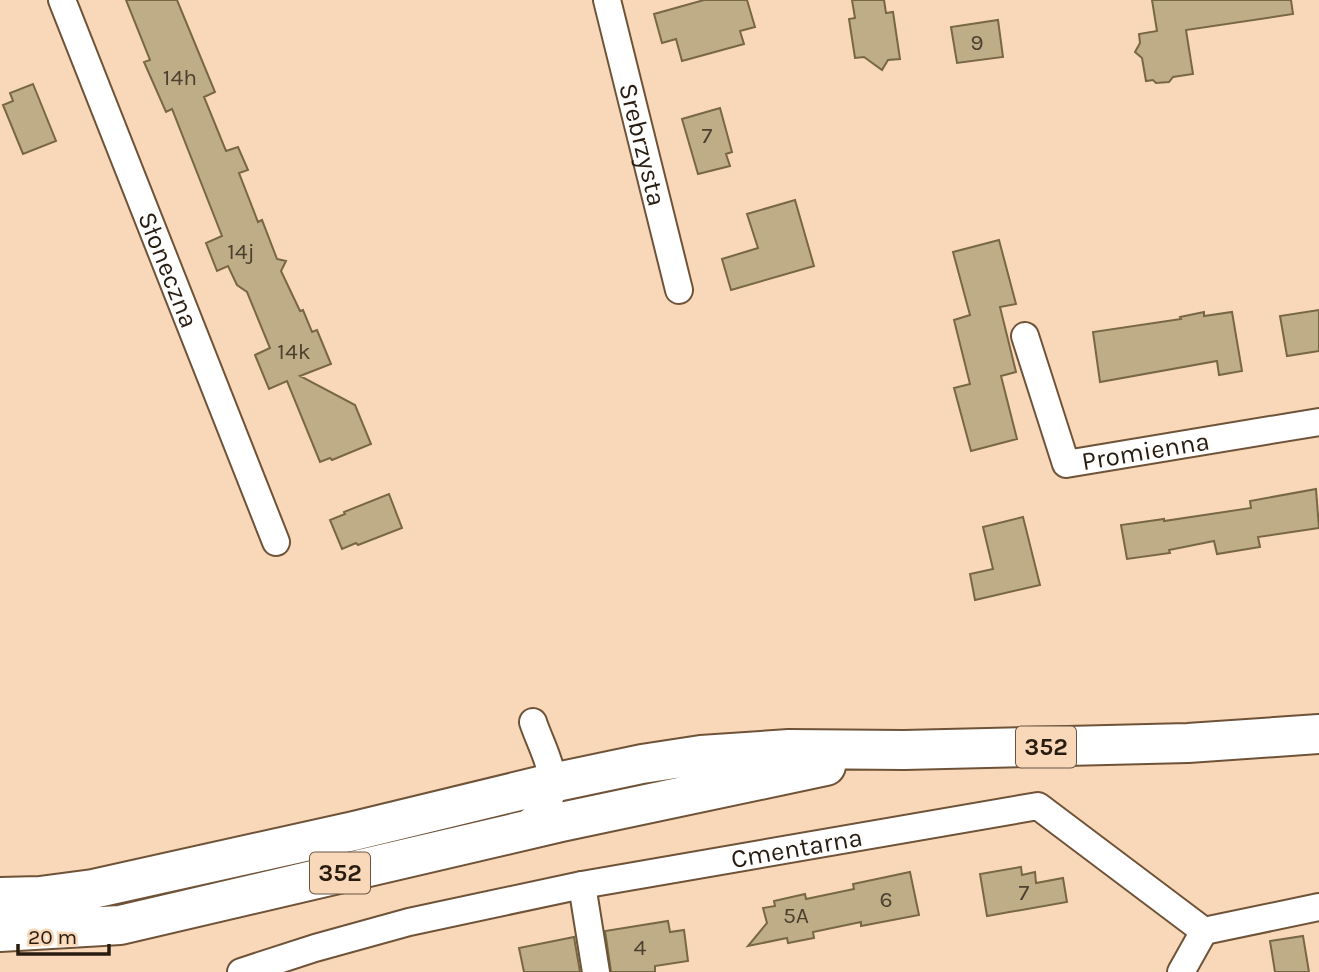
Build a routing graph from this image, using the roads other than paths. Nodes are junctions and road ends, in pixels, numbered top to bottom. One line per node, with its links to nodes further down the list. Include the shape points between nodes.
1 (62, 0): 6 (street, Słoneczna)
2 (607, 0): 3 (street, Srebrzysta)
3 (679, 290)
4 (1025, 336): 5 (street, Promienna, via 1066,464)
5 (1319, 422)
6 (276, 542)
7 (533, 722): 10 (street)
8 (1319, 734): 9 (main road, 352, via 1188,743)
9 (904, 750): 10 (main road, 352, via 789,749 701,755); 11 (main road, 352)
10 (552, 783): 11 (street, via 571,806); 12 (street, via 543,809); 14 (main road, 352, via 93,889)
11 (593, 815): 12 (main road, 352)
12 (518, 832): 17 (main road, 352, via 120,925)
13 (582, 885): 16 (street, Cmentarna, via 1038,806); 18 (street, Cmentarna, via 409,922); 19 (street)
14 (0, 897)
15 (1319, 907): 16 (street)
16 (1204, 931): 20 (street)
17 (0, 932)
18 (241, 972)
19 (596, 972)
20 (1181, 972)

